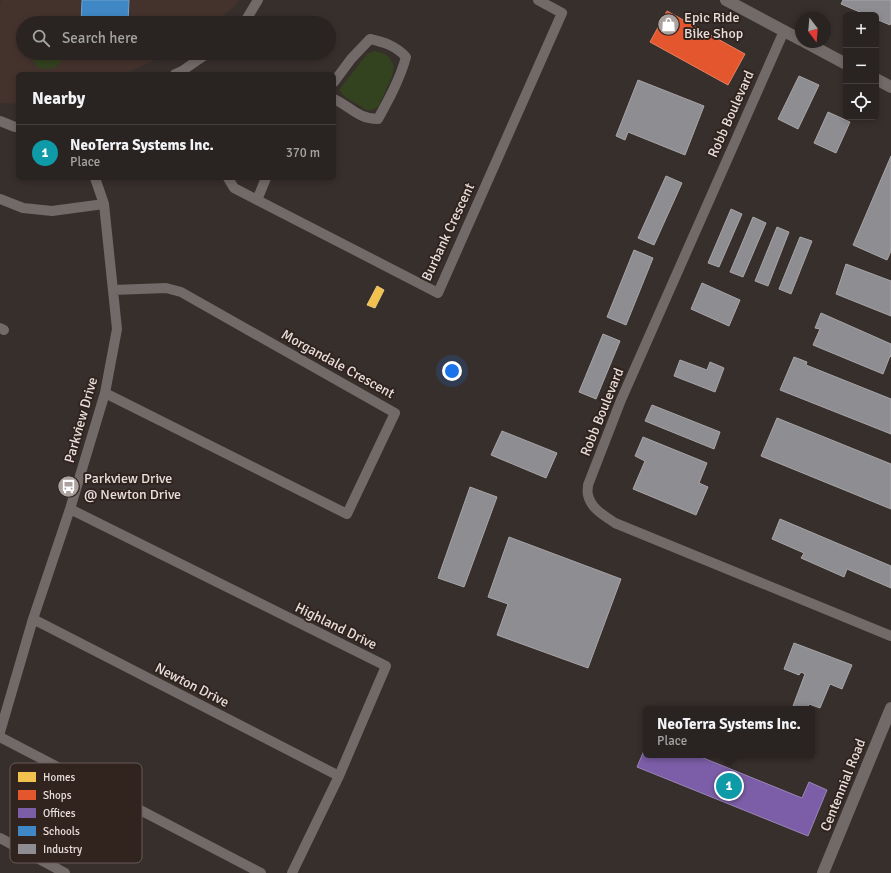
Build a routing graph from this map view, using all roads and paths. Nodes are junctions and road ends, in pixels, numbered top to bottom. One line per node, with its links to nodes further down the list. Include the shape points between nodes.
1 (258, 0): 4 (street)
2 (538, 0): 21 (street, Burbank Crescent, via 562,13 438,293)
3 (726, 0): 5 (street)
4 (248, 16)
5 (784, 31): 6 (street); 27 (street, Robb Boulevard, via 621,400 588,485 588,494 597,511 615,524)
6 (795, 37)
7 (816, 48): 9 (street)
8 (198, 60): 10 (street)
9 (843, 62)
10 (180, 72)
11 (336, 79): 14 (street, via 370,39 384,42 400,50 406,57 394,89 378,119 369,119 355,113)
12 (879, 81): 13 (street)
13 (891, 87)
14 (336, 100)
15 (0, 121): 16 (street)
16 (16, 127)
17 (96, 180): 22 (street, Parkview Drive)
18 (229, 180): 21 (street, Burbank Crescent, via 234,188)
19 (265, 180): 21 (street)
20 (0, 199): 22 (street, via 23,208 52,211)
21 (257, 200)
22 (104, 204): 23 (street, Parkview Drive)
23 (113, 290): 24 (street, Parkview Drive, via 117,329); 24 (street, Morgandale Crescent, via 166,288 181,292 395,413 347,514)
24 (105, 393): 25 (street, Parkview Drive)
25 (70, 509): 26 (street, Parkview Drive); 32 (street, Highland Drive, via 386,666)
26 (33, 619): 29 (street, Parkview Drive); 32 (street, Newton Drive)
27 (891, 636)
28 (891, 708): 40 (street, Centennial Road)
29 (0, 732)
30 (0, 737): 31 (street)
31 (50, 763)
32 (339, 776): 39 (street, Highland Drive)
33 (142, 811): 38 (street)
34 (0, 838): 35 (street)
35 (10, 843)
36 (46, 863): 37 (street)
37 (65, 873)
38 (261, 873)
39 (292, 873)
40 (823, 873)

